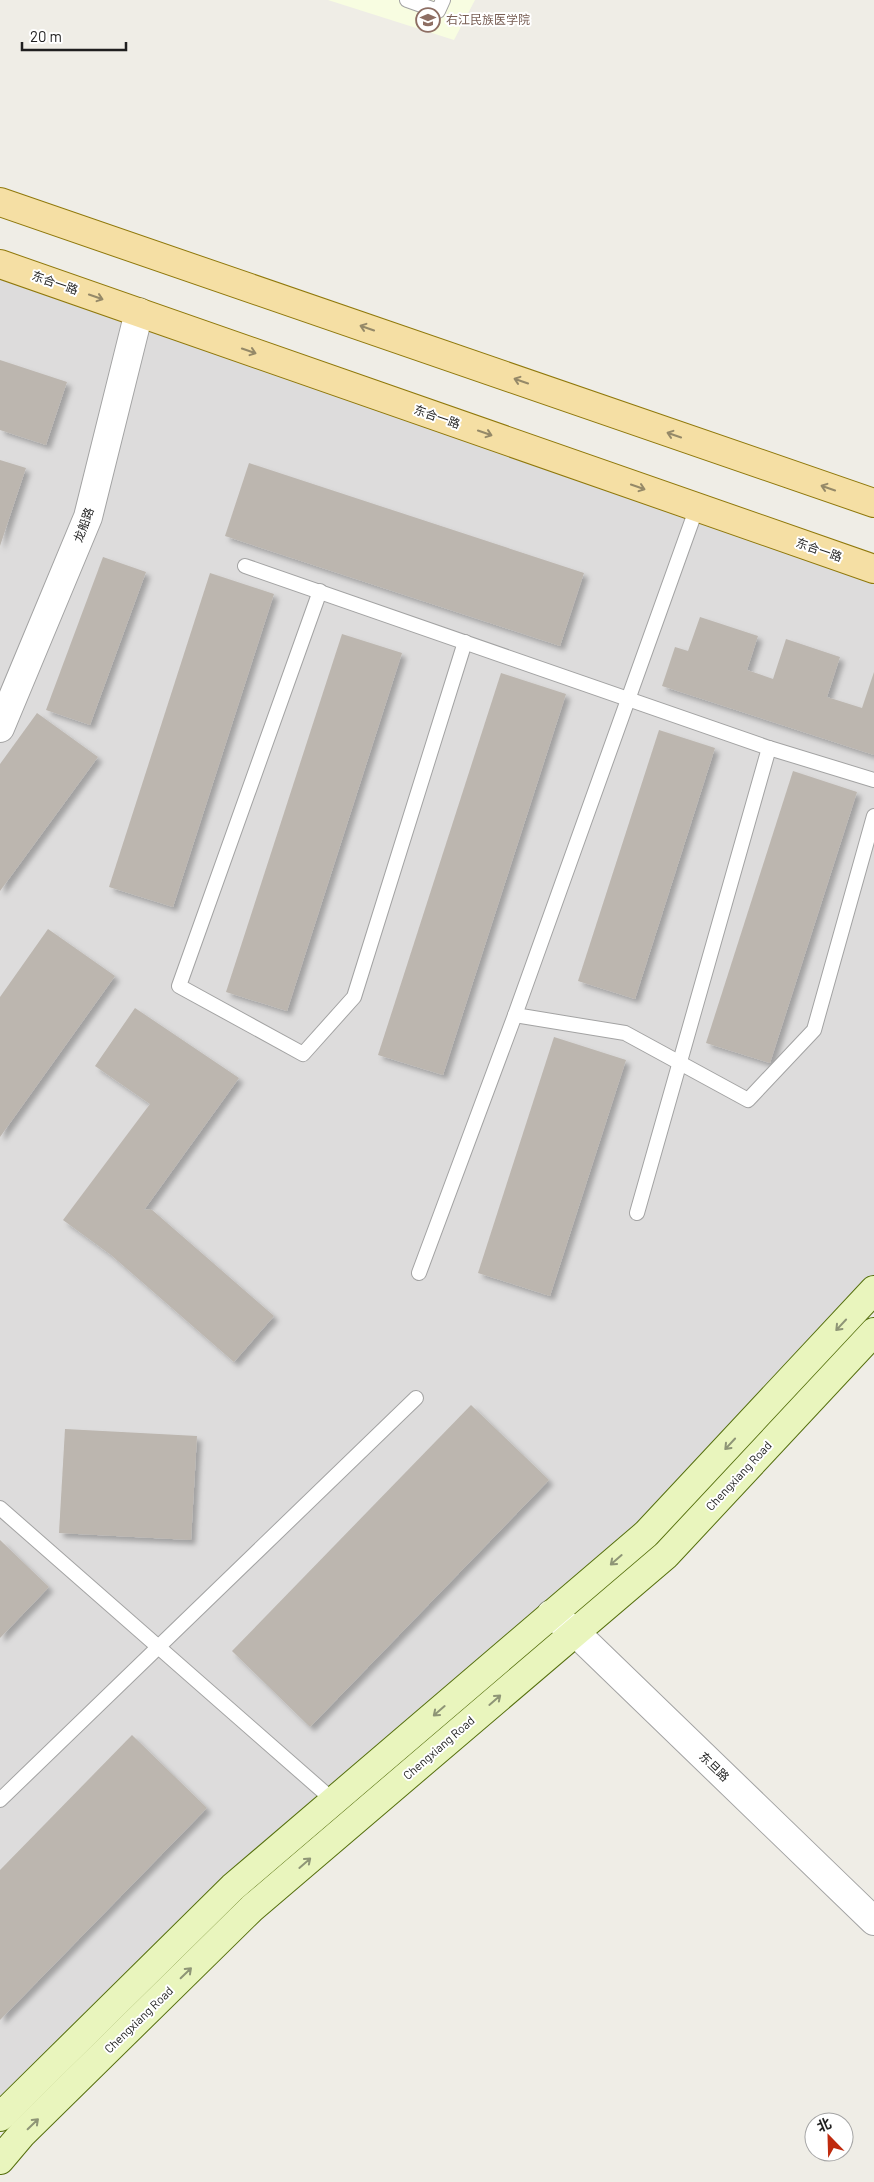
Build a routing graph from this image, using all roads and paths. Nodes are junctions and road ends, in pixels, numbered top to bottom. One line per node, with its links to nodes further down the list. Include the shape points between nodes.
1 (407, 0): 2 (lane, via 438,11)
2 (444, 0)
3 (0, 202): 6 (main road, one-way to 3)
4 (0, 264): 5 (main road, 东合一路, one-way to 5)
5 (139, 312): 7 (main road, 东合一路, one-way to 7); 13 (street, 龙船路, via 88,517)
6 (874, 504)
7 (697, 507): 9 (main road, 东合一路); 12 (lane)
8 (245, 566): 10 (lane)
9 (874, 569)
10 (320, 591): 11 (lane); 11 (lane, via 179,986 303,1054 354,997)
11 (465, 642): 12 (lane)
12 (628, 699): 14 (lane); 17 (lane)
13 (0, 728)
14 (769, 748): 15 (lane); 18 (lane)
15 (874, 780)
16 (874, 816): 18 (lane, via 814,1030 748,1100)
17 (515, 1015): 18 (lane, via 625,1033); 20 (lane)
18 (680, 1063): 19 (lane)
19 (637, 1212)
20 (419, 1273)
21 (874, 1290): 25 (main road, one-way to 25, via 646,1534)
22 (874, 1332): 26 (main road, Chengxiang Road, via 666,1555)
23 (416, 1398): 27 (lane)
24 (0, 1508): 27 (lane)
25 (552, 1614): 26 (street, 东旦路); 29 (main road, one-way to 29)
26 (575, 1632): 30 (street, 东旦路); 32 (main road, Chengxiang Road, one-way to 26, via 22,2134 252,1908)
27 (158, 1647): 28 (lane); 29 (lane)
28 (0, 1800)
29 (334, 1801): 31 (main road, via 233,1888)
30 (874, 1921)
31 (0, 2117)
32 (0, 2160)

